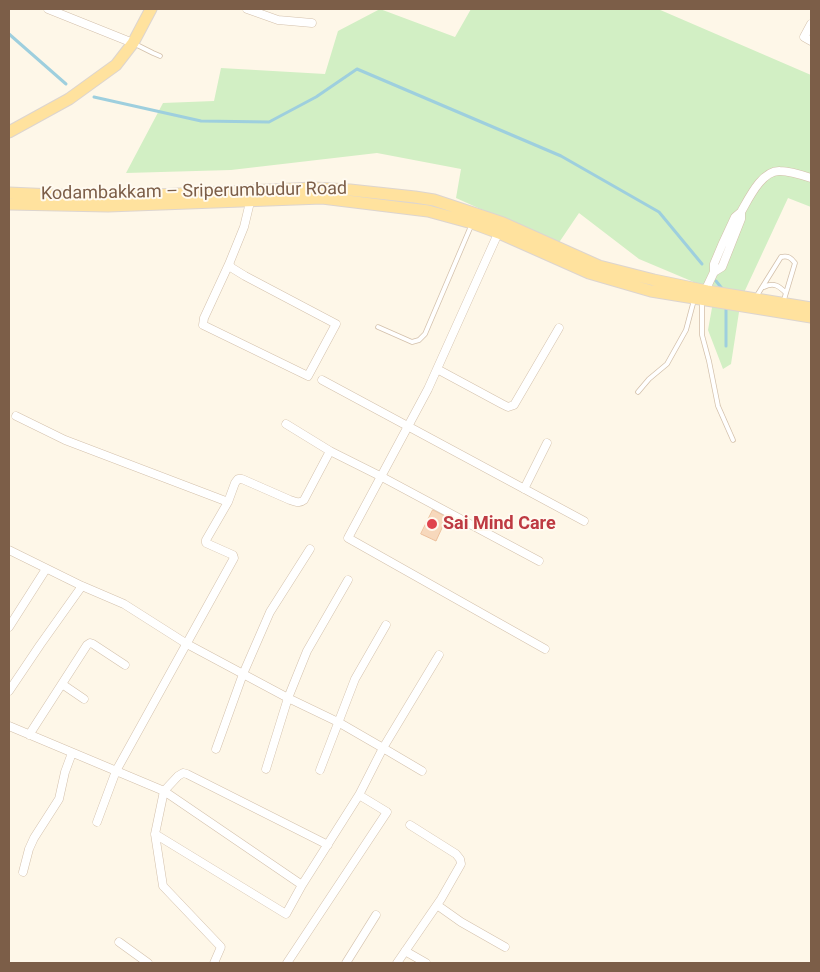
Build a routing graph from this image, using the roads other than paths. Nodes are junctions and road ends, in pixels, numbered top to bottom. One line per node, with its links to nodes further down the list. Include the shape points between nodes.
1 (48, 9): 7 (street)
2 (151, 9): 7 (main road)
3 (247, 9): 4 (street, via 278,20)
4 (312, 24)
5 (811, 24): 6 (street, via 804,38)
6 (811, 41)
7 (133, 43): 8 (lane); 9 (main road, via 116,64 69,99)
8 (160, 56)
9 (9, 132)
10 (811, 178): 18 (street, via 779,170 760,181 735,217)
11 (9, 193): 12 (main road, Kodambakkam – Sriperumbudur Road)
12 (252, 196): 13 (main road, Kodambakkam – Sriperumbudur Road, via 108,206); 14 (main road, Kodambakkam – Sriperumbudur Road, via 322,198 428,211); 15 (main road, Kodambakkam – Sriperumbudur Road, via 314,188 415,197 434,200); 16 (street)
13 (9, 204)
14 (472, 223): 15 (main road, Kodambakkam – Sriperumbudur Road); 23 (lane, via 425,334 412,342)
15 (501, 228): 18 (main road, Kodambakkam – Sriperumbudur Road, via 589,273 651,290); 25 (street)
16 (229, 264): 16 (street, via 245,276 336,324 308,376 203,325)
17 (762, 288): 19 (lane, via 772,284 781,288); 19 (lane, via 781,257 786,256 795,263); 20 (lane)
18 (703, 296): 20 (main road, Kodambakkam – Sriperumbudur Road); 27 (lane, via 667,364); 31 (lane, via 702,335 718,406)
19 (785, 298): 20 (main road, Kodambakkam – Sriperumbudur Road); 21 (main road, Kodambakkam – Sriperumbudur Road)
20 (751, 301): 22 (main road, Kodambakkam – Sriperumbudur Road)
21 (811, 308)
22 (811, 317)
23 (378, 327)
24 (559, 328): 25 (street, via 514,405 508,407)
25 (437, 369): 30 (street)
26 (322, 380): 30 (street)
27 (638, 392)
28 (16, 416): 36 (street, via 65,440)
29 (286, 424): 33 (street)
30 (408, 426): 34 (street); 35 (street)
31 (733, 440)
32 (547, 443): 35 (street)
33 (330, 452): 34 (street); 36 (street, via 301,503 242,479 235,483)
34 (382, 477): 40 (street); 47 (street, via 348,538)
35 (524, 489): 37 (street)
36 (228, 502): 46 (street, via 206,543 234,558)
37 (584, 521)
38 (310, 549): 50 (street, via 270,612)
39 (9, 552): 41 (street)
40 (539, 561)
41 (46, 569): 43 (street); 45 (street)
42 (348, 580): 54 (street, via 307,651)
43 (82, 586): 46 (street, via 124,604); 52 (street)
44 (386, 625): 55 (street, via 355,679)
45 (9, 627)
46 (187, 644): 50 (street); 63 (street)
47 (545, 649)
48 (439, 655): 58 (street)
49 (125, 665): 51 (street, via 90,643)
50 (242, 674): 54 (street); 59 (street)
51 (62, 684): 53 (street); 57 (street)
52 (9, 692)
53 (84, 698)
54 (288, 698): 55 (street); 61 (street)
55 (338, 722): 58 (street); 62 (street)
56 (9, 726): 57 (street)
57 (29, 735): 60 (street)
58 (383, 748): 64 (street); 66 (street)
59 (216, 749)
60 (72, 753): 63 (street); 71 (street, via 60,799 34,838)
61 (266, 769)
62 (320, 770)
63 (116, 771): 65 (street); 67 (street)
64 (422, 771)
65 (164, 791): 69 (street); 70 (street, via 178,776 187,774); 72 (street)
66 (359, 795): 70 (street); 80 (street, via 387,812)
67 (96, 822)
68 (410, 825): 73 (street, via 460,859)
69 (155, 834): 72 (street, via 286,914); 79 (street, via 162,886 221,947)
70 (328, 845): 72 (street)
71 (22, 872)
72 (302, 885)
73 (437, 905): 76 (street); 77 (street)
74 (376, 915): 81 (street)
75 (119, 942): 78 (street)
76 (505, 947)
77 (405, 951): 82 (street); 83 (street)
78 (148, 963)
79 (214, 963)
80 (287, 963)
81 (346, 963)
82 (397, 963)
83 (426, 963)

